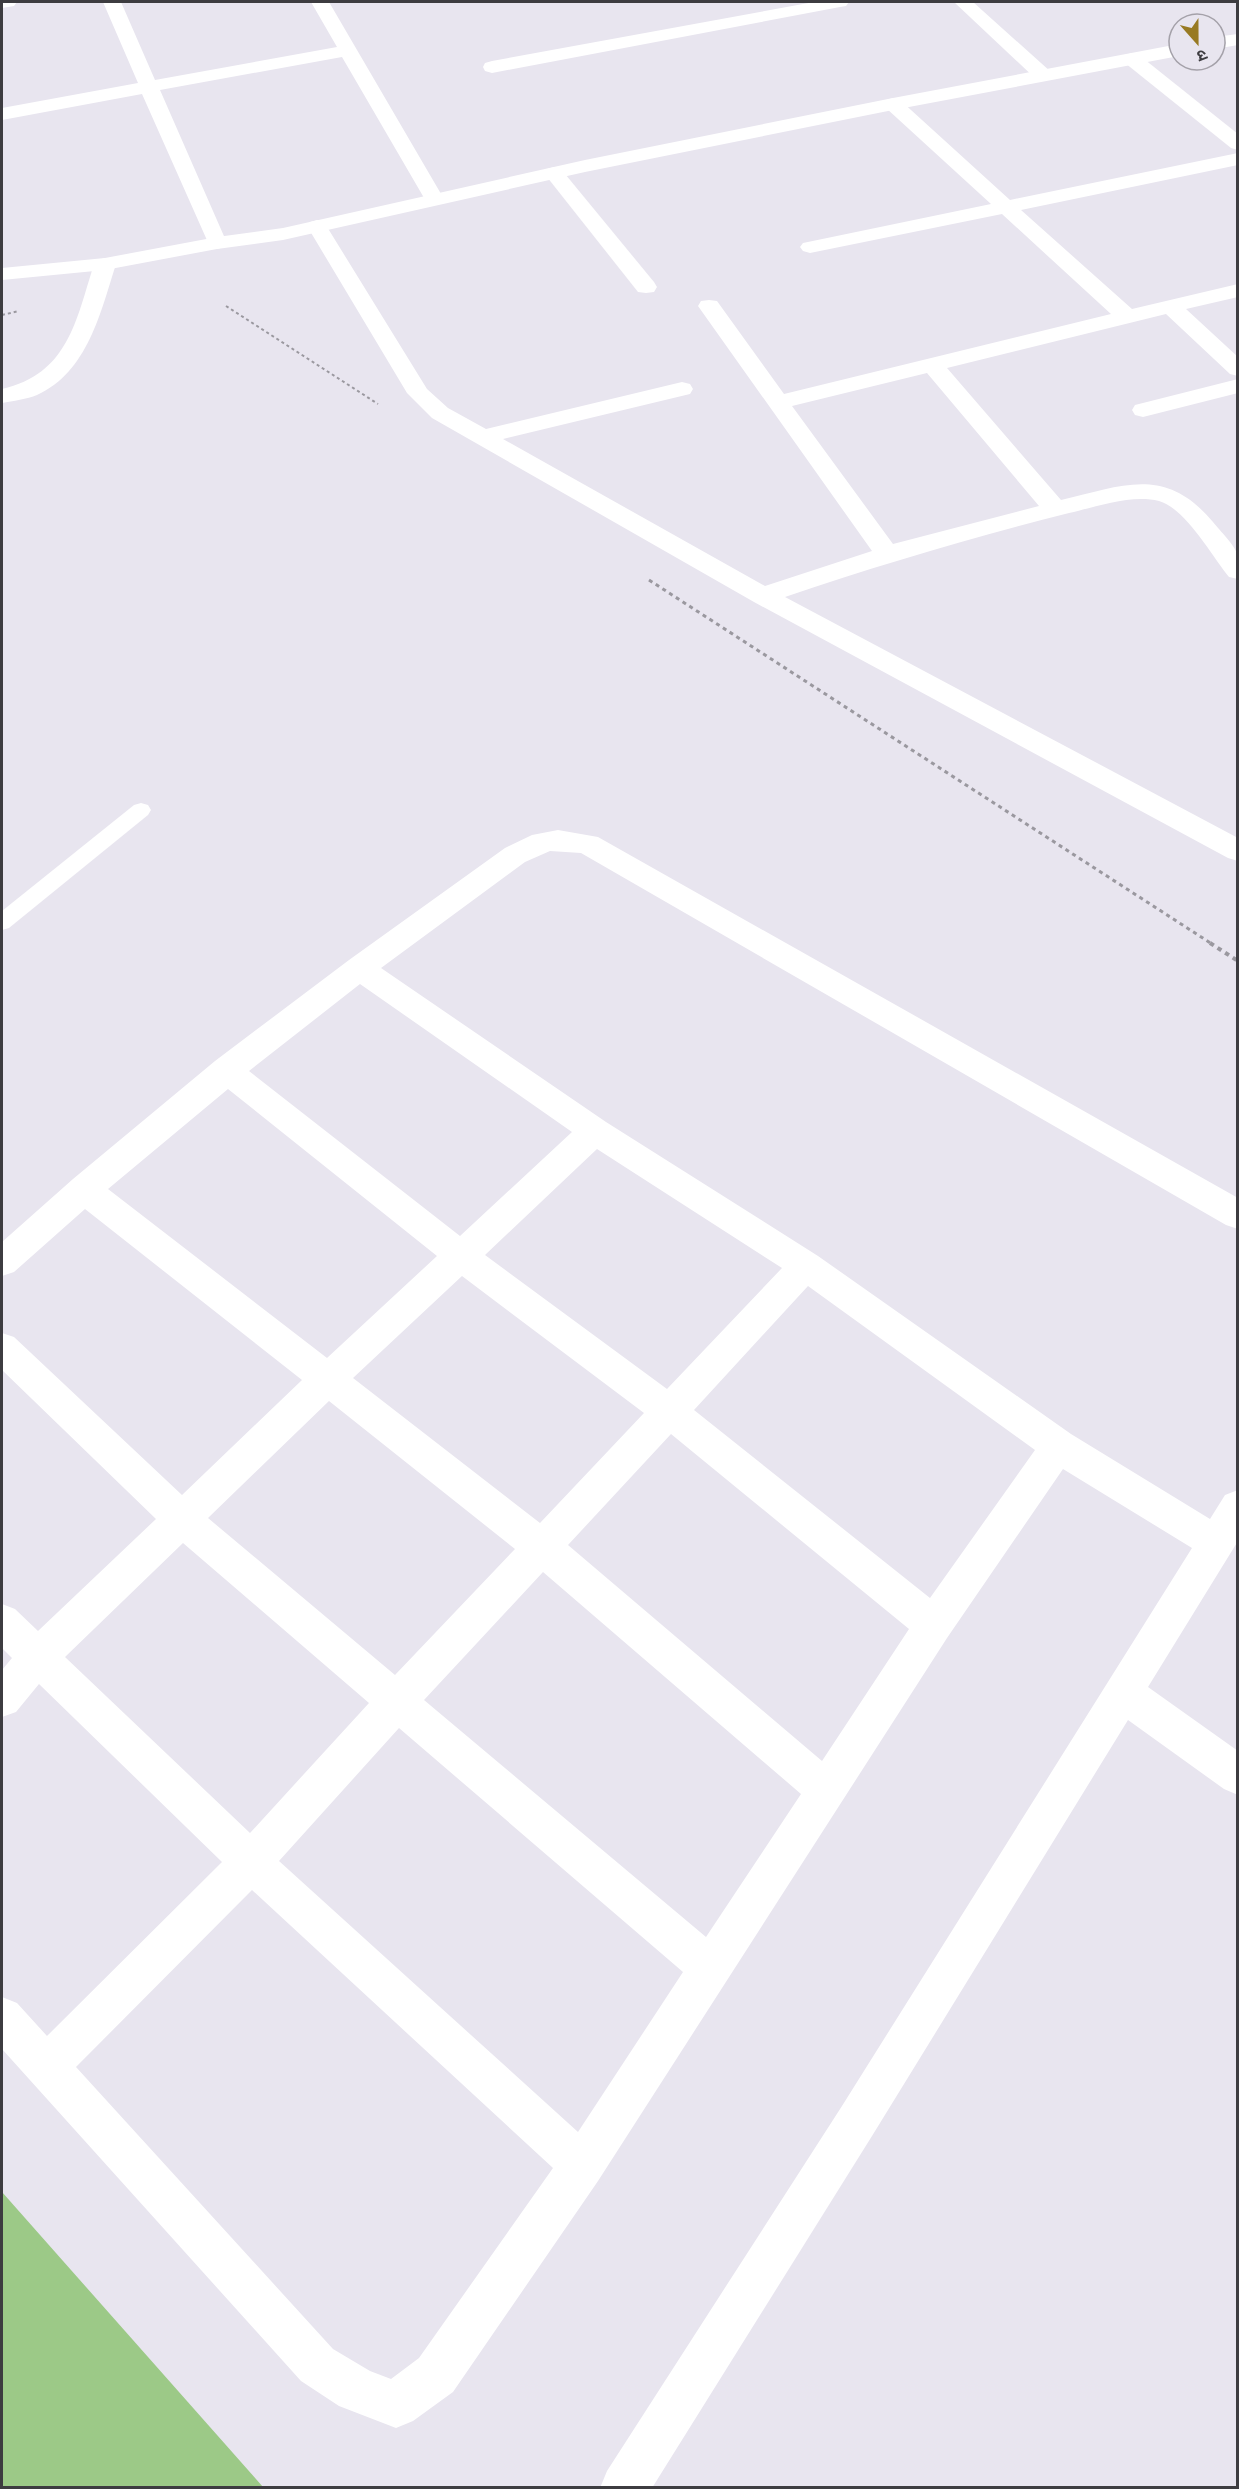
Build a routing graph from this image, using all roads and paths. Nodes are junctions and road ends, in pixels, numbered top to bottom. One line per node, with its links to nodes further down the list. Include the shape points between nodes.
1 (8, 2): 6 (street)
2 (111, 2): 12 (street)
3 (321, 2): 7 (street)
4 (840, 2): 10 (street)
5 (963, 2): 11 (street)
6 (2, 3)
7 (348, 50): 12 (street); 18 (street)
8 (1167, 52): 9 (street)
9 (1132, 59): 11 (street); 15 (street)
10 (492, 67)
11 (1044, 76): 13 (street)
12 (147, 86): 14 (street); 21 (street)
13 (893, 104): 17 (street); 19 (street)
14 (2, 114)
15 (1238, 144)
16 (1238, 159): 19 (street)
17 (554, 173): 18 (street); 25 (street)
18 (434, 199): 20 (street)
19 (1003, 206): 22 (street); 30 (street)
20 (317, 226): 21 (street); 39 (street, via 418,393 440,414)
21 (218, 243): 23 (street)
22 (810, 247)
23 (105, 264): 24 (street); 35 (street, via 81,335 70,355 40,383)
24 (2, 274)
25 (646, 287)
26 (1238, 290): 29 (street)
27 (226, 306): 37 (path)
28 (709, 306): 36 (street)
29 (1170, 306): 30 (street); 32 (street)
30 (1126, 316): 31 (street)
31 (932, 364): 36 (street); 40 (street)
32 (1238, 369)
33 (1238, 386): 38 (street)
34 (682, 389): 39 (street)
35 (2, 396)
36 (779, 402): 41 (street)
37 (386, 410)
38 (1143, 410)
39 (483, 437): 44 (street)
40 (1055, 509): 41 (street); 42 (street, via 1134,493 1159,492 1186,508)
41 (887, 554): 44 (street)
42 (1237, 568)
43 (647, 578): 50 (path)
44 (763, 596): 47 (street)
45 (141, 810): 49 (lane)
46 (1238, 826): 47 (street)
47 (1208, 836): 48 (street)
48 (1238, 851)
49 (2, 922)
50 (1238, 961)
51 (359, 968): 52 (street); 53 (street); 55 (street, via 537,842 588,844)
52 (226, 1070): 54 (street); 56 (street)
53 (595, 1131): 56 (street); 58 (street)
54 (84, 1188): 57 (street); 60 (street)
55 (1238, 1215)
56 (461, 1256): 60 (street); 61 (street)
57 (2, 1262)
58 (806, 1266): 61 (street); 62 (street)
59 (2, 1348): 64 (street)
60 (328, 1379): 64 (street); 66 (street)
61 (669, 1411): 66 (street); 68 (street)
62 (1058, 1446): 65 (street); 68 (street)
63 (1238, 1507): 65 (street)
64 (183, 1520): 69 (street); 72 (street)
65 (1214, 1542): 70 (street)
66 (542, 1547): 72 (street); 74 (street)
67 (2, 1622): 69 (street)
68 (934, 1625): 74 (street)
69 (38, 1657): 71 (street); 75 (street)
70 (1122, 1692): 73 (street); 80 (street, via 857,2121)
71 (2, 1698)
72 (395, 1702): 75 (street); 76 (street)
73 (1238, 1775)
74 (826, 1790): 76 (street)
75 (251, 1862): 78 (street); 79 (street)
76 (711, 1968): 79 (street)
77 (2, 2018): 78 (street)
78 (47, 2066): 79 (street, via 317,2366 356,2389 396,2404 436,2375)
79 (582, 2165)
80 (624, 2487)

